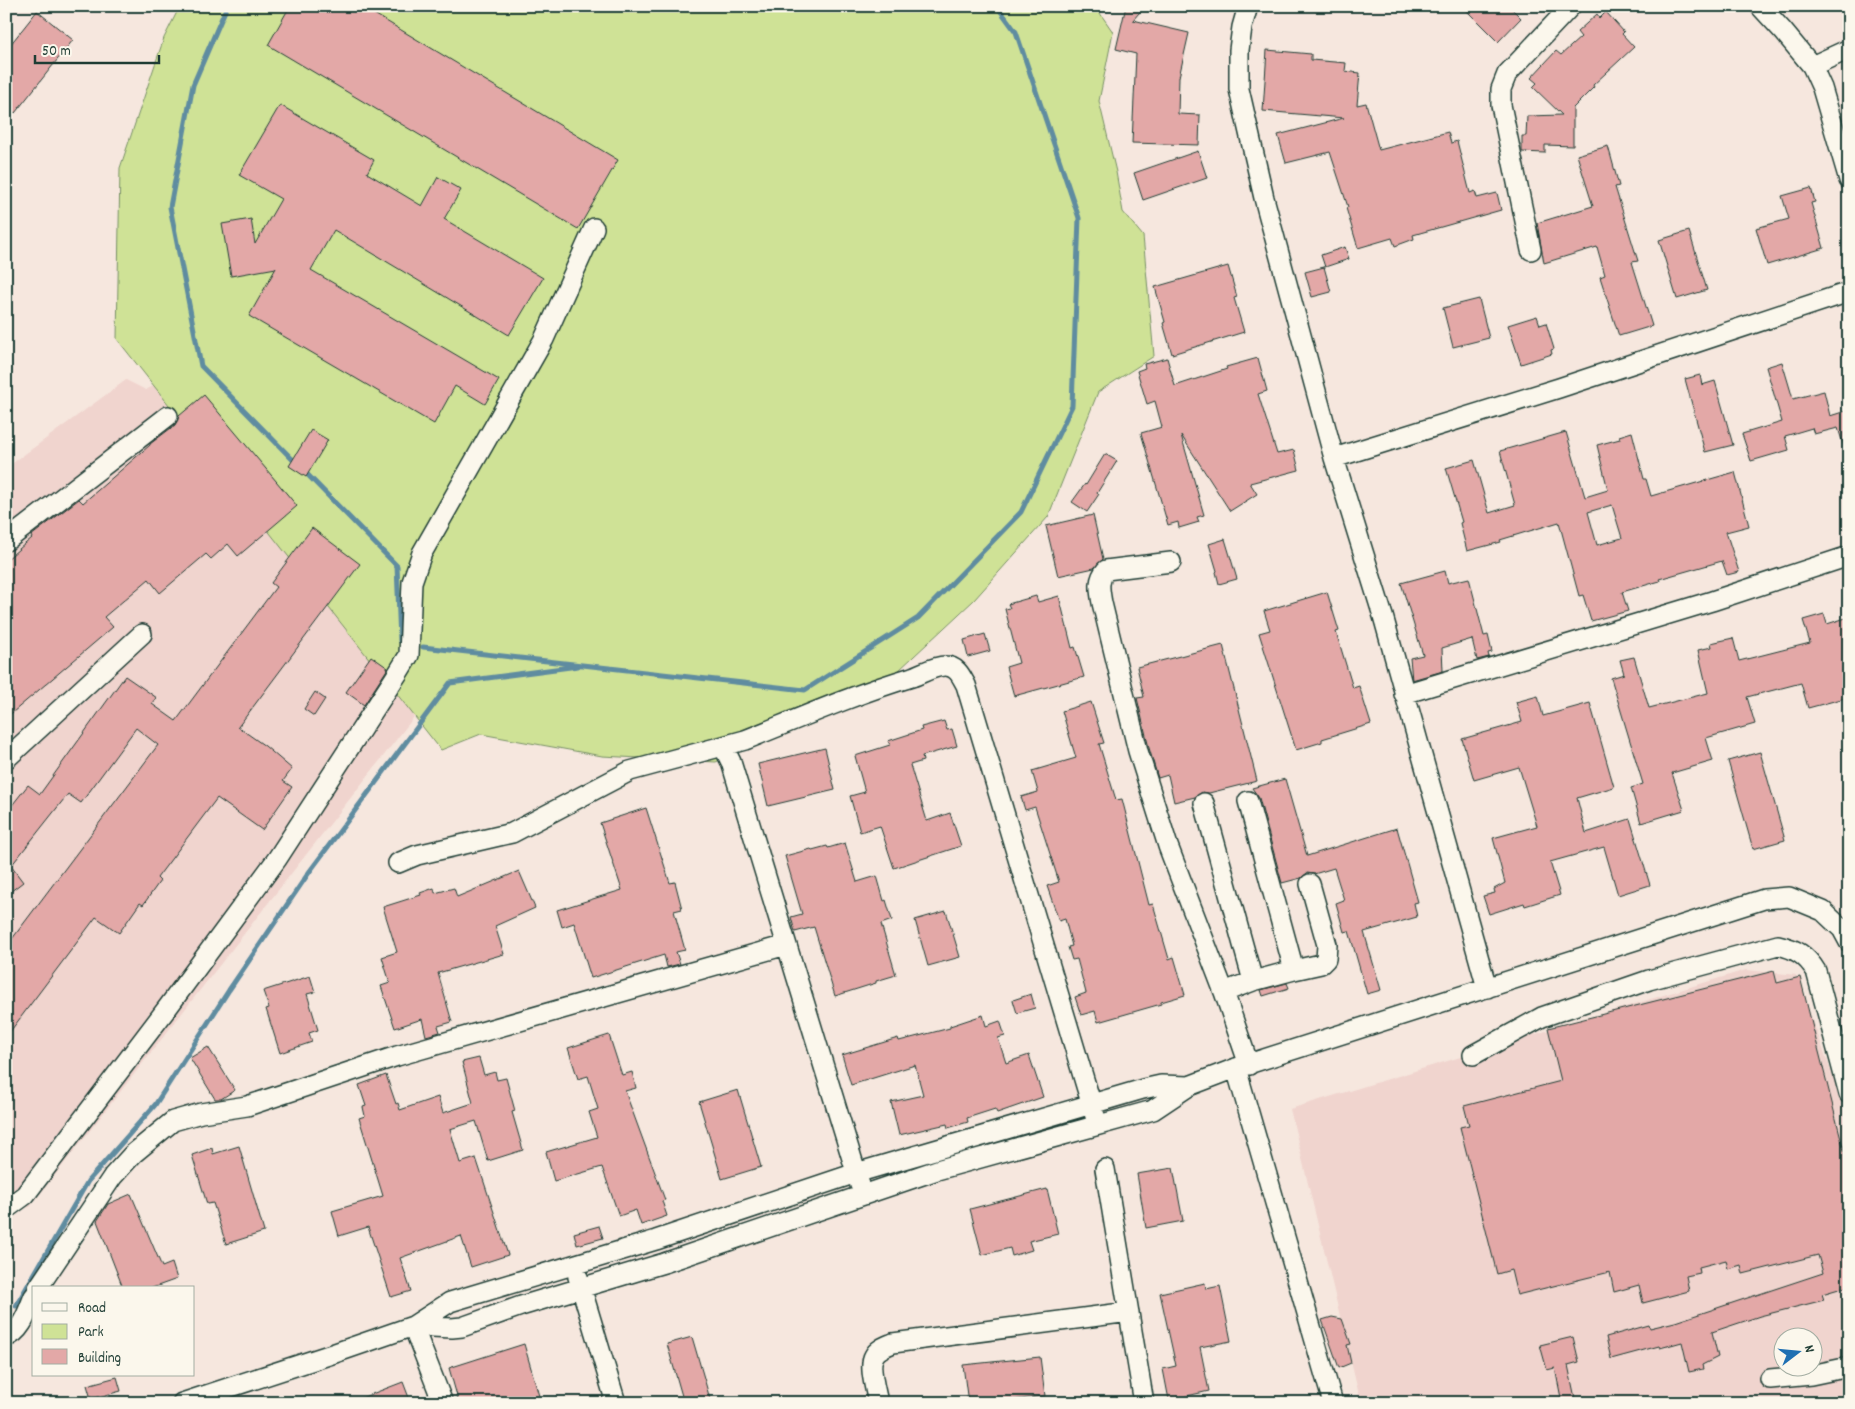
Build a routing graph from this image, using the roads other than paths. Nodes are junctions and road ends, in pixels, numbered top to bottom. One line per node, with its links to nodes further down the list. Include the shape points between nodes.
1 (1248, 6): 11 (street, via 1241,35 1239,89 1264,198)
2 (1571, 6): 8 (street, via 1507,74 1501,89 1501,105)
3 (1760, 6): 5 (street)
4 (1849, 48): 5 (street)
5 (1812, 66): 6 (street, via 1822,88)
6 (1849, 180)
7 (594, 228): 38 (street, via 544,339 422,553 412,582 409,655 271,867 25,1195)
8 (1531, 250)
9 (1849, 292): 11 (street)
10 (168, 416): 12 (street)
11 (1334, 458): 16 (street)
12 (6, 541)
13 (1849, 556): 16 (street)
14 (1171, 562): 28 (street, via 1106,570 1100,583 1102,603 1138,751 1168,846)
15 (142, 634): 18 (street)
16 (1404, 694): 27 (street)
17 (723, 746): 21 (street, via 630,771 512,833); 24 (street, via 771,888); 33 (street, via 938,667 946,666 960,673)
18 (6, 759)
19 (1248, 801): 25 (street)
20 (1204, 803): 26 (street)
21 (398, 862)
22 (1310, 884): 25 (street, via 1327,946 1326,959 1320,964)
23 (1849, 942): 27 (street, via 1842,929 1823,911 1789,897 1764,899)
24 (786, 945): 36 (street); 40 (street, via 397,1056 247,1106 173,1121 133,1154 113,1176)
25 (1294, 970): 26 (street)
26 (1253, 981): 28 (street)
27 (1487, 988): 30 (street)
28 (1224, 992): 30 (street)
29 (1473, 1055): 32 (street, via 1542,1017 1649,980 1778,944 1808,959 1816,971)
30 (1242, 1067): 31 (street); 53 (street)
31 (1189, 1086): 33 (street, via 1161,1085); 34 (street, via 1153,1110)
32 (1848, 1092)
33 (1091, 1105): 34 (street); 36 (street)
34 (1098, 1126): 37 (street)
35 (1105, 1170): 43 (street)
36 (856, 1173): 37 (street); 39 (street)
37 (863, 1194): 41 (street, via 664,1263)
38 (6, 1210)
39 (574, 1264): 41 (street); 44 (street, via 450,1302)
40 (39, 1286)
41 (581, 1287): 44 (street, via 462,1327); 50 (street)
42 (32, 1301): 45 (street, via 24,1319 13,1334)
43 (1128, 1312): 51 (street, via 882,1347 874,1355 872,1366); 52 (street)
44 (413, 1326): 48 (street); 49 (street)
45 (6, 1337)
46 (1849, 1367): 47 (street)
47 (1770, 1379)
48 (182, 1403)
49 (443, 1403)
50 (616, 1403)
51 (878, 1403)
52 (1144, 1403)
53 (1332, 1403)

